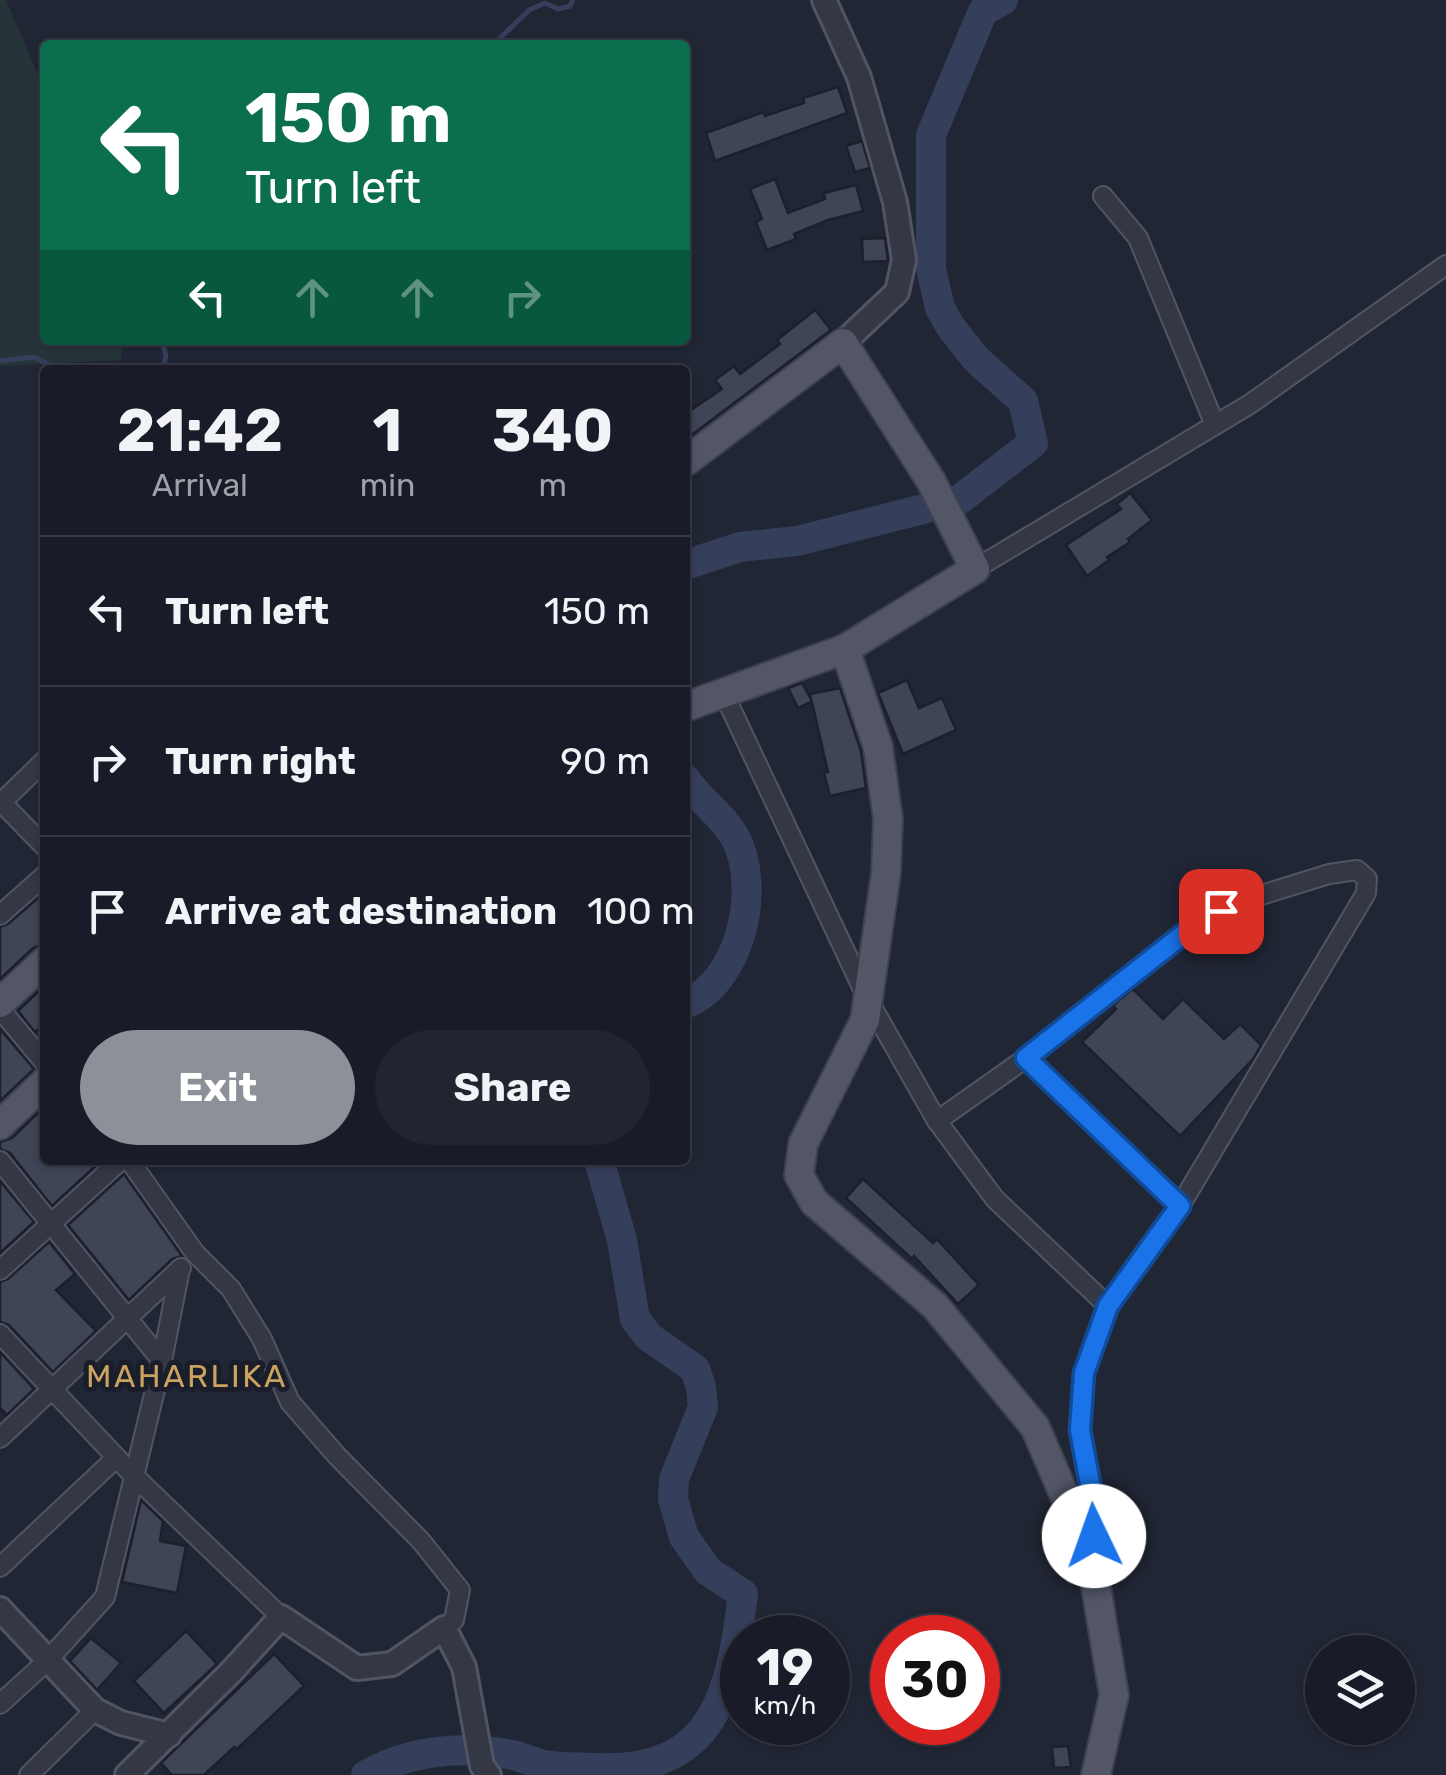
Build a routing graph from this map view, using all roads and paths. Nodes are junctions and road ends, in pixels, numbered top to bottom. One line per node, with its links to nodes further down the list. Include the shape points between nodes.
1 (824, 0): 4 (street, via 859,76 895,202 904,260 897,292)
2 (1103, 196): 5 (street, via 1138,238)
3 (1446, 265): 5 (street)
4 (843, 343): 6 (main road); 7 (main road, via 931,482)
5 (1215, 425): 7 (street)
6 (690, 458)
7 (974, 569): 8 (main road)
8 (845, 649): 9 (main road); 17 (main road, via 878,747 888,818)
9 (724, 694): 10 (main road); 17 (street)
10 (690, 706)
11 (40, 765): 12 (street)
12 (1, 803): 13 (street)
13 (40, 841)
14 (40, 880): 15 (street)
15 (0, 916)
16 (40, 966): 18 (main road)
17 (868, 1000): 22 (street); 40 (main road, via 865,1020 803,1144 799,1175 814,1202 935,1306 1036,1427)
18 (0, 1006): 19 (street)
19 (40, 1057)
20 (1026, 1058): 22 (street); 27 (street); 27 (street, via 1200,921 1329,874 1357,870 1367,879 1366,893)
21 (40, 1087): 23 (main road)
22 (937, 1121): 32 (street, via 995,1200)
23 (0, 1125)
24 (0, 1161): 28 (street)
25 (116, 1165): 28 (street)
26 (133, 1165): 29 (street)
27 (1180, 1206): 32 (street)
28 (51, 1224): 31 (street); 33 (street)
29 (195, 1253): 30 (street); 44 (street, via 232,1289 290,1402 460,1590 454,1620)
30 (180, 1269): 33 (street); 35 (street)
31 (0, 1270)
32 (1108, 1306): 40 (street, via 1084,1373 1080,1430 1096,1516)
33 (126, 1317): 35 (street); 36 (street)
34 (0, 1334): 36 (street)
35 (162, 1362): 39 (street)
36 (50, 1390): 37 (street); 38 (street)
37 (0, 1438)
38 (116, 1458): 39 (street); 41 (street)
39 (133, 1475): 43 (street); 45 (street, via 105,1597)
40 (1091, 1557): 52 (main road, via 1114,1695)
41 (0, 1566)
42 (0, 1609): 45 (street)
43 (281, 1617): 44 (street, via 357,1668 392,1664); 48 (street)
44 (444, 1628): 49 (street, via 464,1666)
45 (46, 1661): 46 (street); 47 (street)
46 (0, 1704)
47 (95, 1710): 48 (street); 50 (street)
48 (169, 1736): 51 (street)
49 (486, 1770)
50 (29, 1775)
51 (127, 1775)
52 (1096, 1775)

